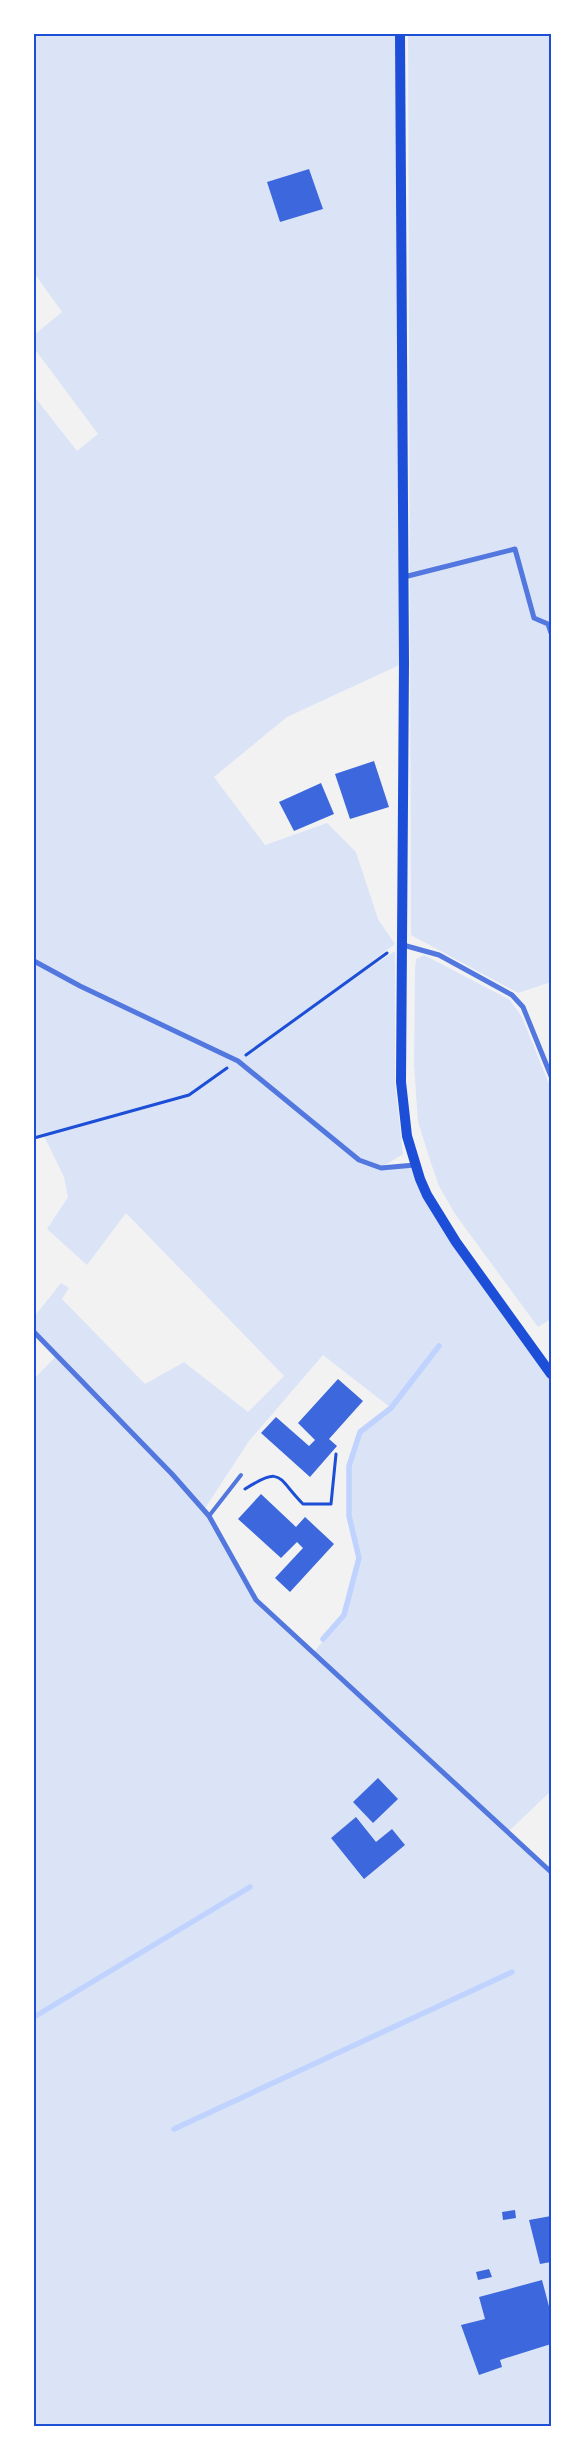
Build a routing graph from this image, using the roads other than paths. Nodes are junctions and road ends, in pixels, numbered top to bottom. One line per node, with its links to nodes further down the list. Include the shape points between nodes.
1 (400, 34): 2 (main road)
2 (403, 577): 3 (street, via 515,549 534,618 548,624); 4 (main road)
3 (551, 633)
4 (403, 945): 6 (street, via 439,955 512,995 523,1008); 7 (main road, via 401,1082 407,1136)
5 (34, 961): 7 (street, via 238,1061 359,1160 381,1168)
6 (551, 1076)
7 (415, 1165): 9 (main road, via 428,1195 456,1242)
8 (34, 1332): 11 (street)
9 (551, 1374)
10 (241, 1475): 11 (lane)
11 (209, 1516): 12 (street, via 256,1600)
12 (551, 1872)

